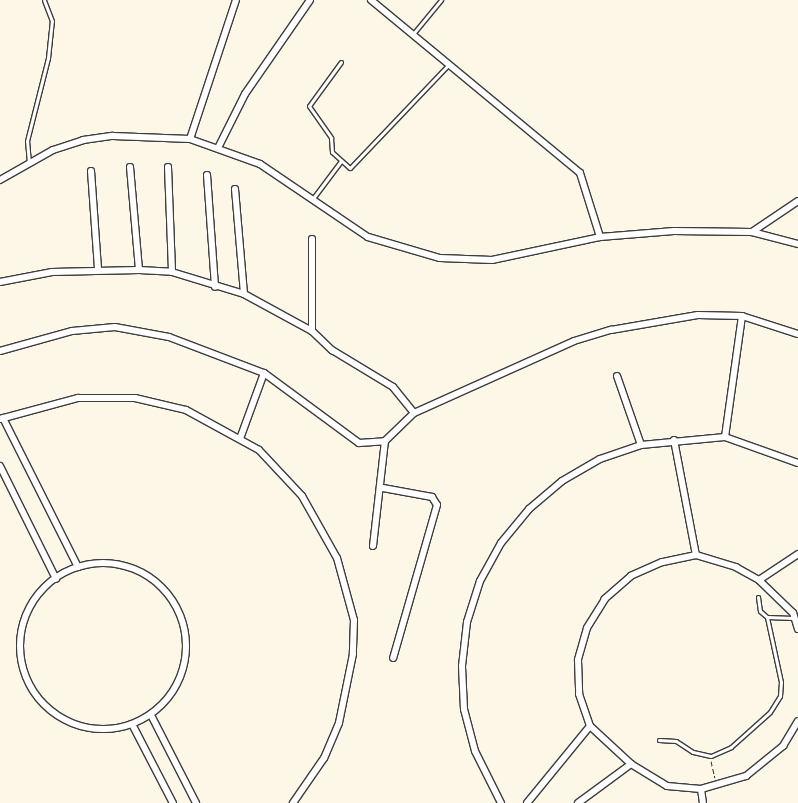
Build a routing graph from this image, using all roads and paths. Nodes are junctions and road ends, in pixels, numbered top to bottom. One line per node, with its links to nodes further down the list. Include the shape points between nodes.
1 (44, 0): 12 (lane, via 52,20 48,58 27,141)
2 (236, 0): 9 (street)
3 (310, 0): 10 (street, via 245,94)
4 (371, 0): 6 (street)
5 (441, 0): 6 (lane)
6 (413, 34): 8 (street)
7 (340, 62): 11 (lane, via 309,106)
8 (449, 64): 11 (lane, via 352,167); 22 (street, via 580,173)
9 (190, 139): 10 (street); 12 (street, via 122,136 83,140)
10 (219, 146): 19 (street, via 260,164)
11 (341, 161): 19 (lane)
12 (29, 163): 17 (street)
13 (130, 168): 26 (street)
14 (168, 168): 27 (street)
15 (91, 171): 25 (street)
16 (207, 175): 29 (street)
17 (0, 180)
18 (235, 189): 30 (street)
19 (314, 197): 22 (street, via 368,237 465,262)
20 (798, 201): 21 (street)
21 (752, 232): 22 (street, via 684,230); 24 (street)
22 (600, 237)
23 (312, 239): 32 (street)
24 (798, 244)
25 (98, 269): 26 (street); 28 (street)
26 (140, 270): 27 (street)
27 (172, 272): 29 (street)
28 (0, 282)
29 (215, 286): 30 (street)
30 (244, 294): 32 (street)
31 (742, 316): 33 (street); 37 (street, via 698,315 611,330 559,348); 40 (street)
32 (312, 331): 37 (street, via 332,350 405,396)
33 (798, 334)
34 (0, 351): 35 (street, via 72,331 115,327 189,342)
35 (264, 373): 39 (street); 42 (street, via 359,443)
36 (617, 376): 43 (street)
37 (414, 412): 42 (street)
38 (2, 418): 39 (street, via 78,398 135,398 186,410); 50 (street)
39 (241, 436): 70 (street, via 276,467 322,526 348,593 354,620 352,654 339,723 324,758)
40 (725, 437): 41 (street); 44 (street)
41 (674, 440): 43 (street); 49 (street)
42 (385, 441): 46 (street)
43 (642, 445): 71 (street, via 600,459 556,486 529,509 501,543 480,581 467,622 462,666 464,709 475,751)
44 (798, 463)
45 (0, 466): 51 (street)
46 (383, 488): 47 (street); 58 (street, via 432,497 437,505)
47 (373, 546)
48 (798, 554): 52 (street)
49 (696, 555): 52 (street, via 736,567); 62 (street, via 662,562 631,576 605,599 587,628 579,677)
50 (78, 566): 51 (street); 59 (street, via 117,564 135,569 152,578 179,611 186,636 184,668 171,696)
51 (56, 578): 61 (street, via 36,597 21,636 22,661 30,685 47,707 76,724 111,729)
52 (759, 580): 55 (street)
53 (758, 597): 56 (lane, via 760,610)
54 (798, 607): 55 (street)
55 (794, 616): 56 (lane); 57 (street)
56 (767, 617): 64 (lane, via 780,696 731,748)
57 (798, 629)
58 (393, 658)
59 (151, 715): 61 (street); 69 (street)
60 (798, 721): 66 (street, via 783,746 764,763 746,776)
61 (132, 724): 68 (street)
62 (590, 726): 65 (street); 72 (street)
63 (659, 740): 64 (lane, via 676,741 692,752)
64 (710, 756): 66 (path)
65 (631, 764): 67 (street, via 667,786); 73 (street)
66 (716, 786): 67 (street)
67 (701, 789): 74 (street)
68 (173, 803)
69 (196, 803)
70 (293, 803)
71 (501, 803)
72 (527, 803)
73 (578, 803)
74 (703, 803)

